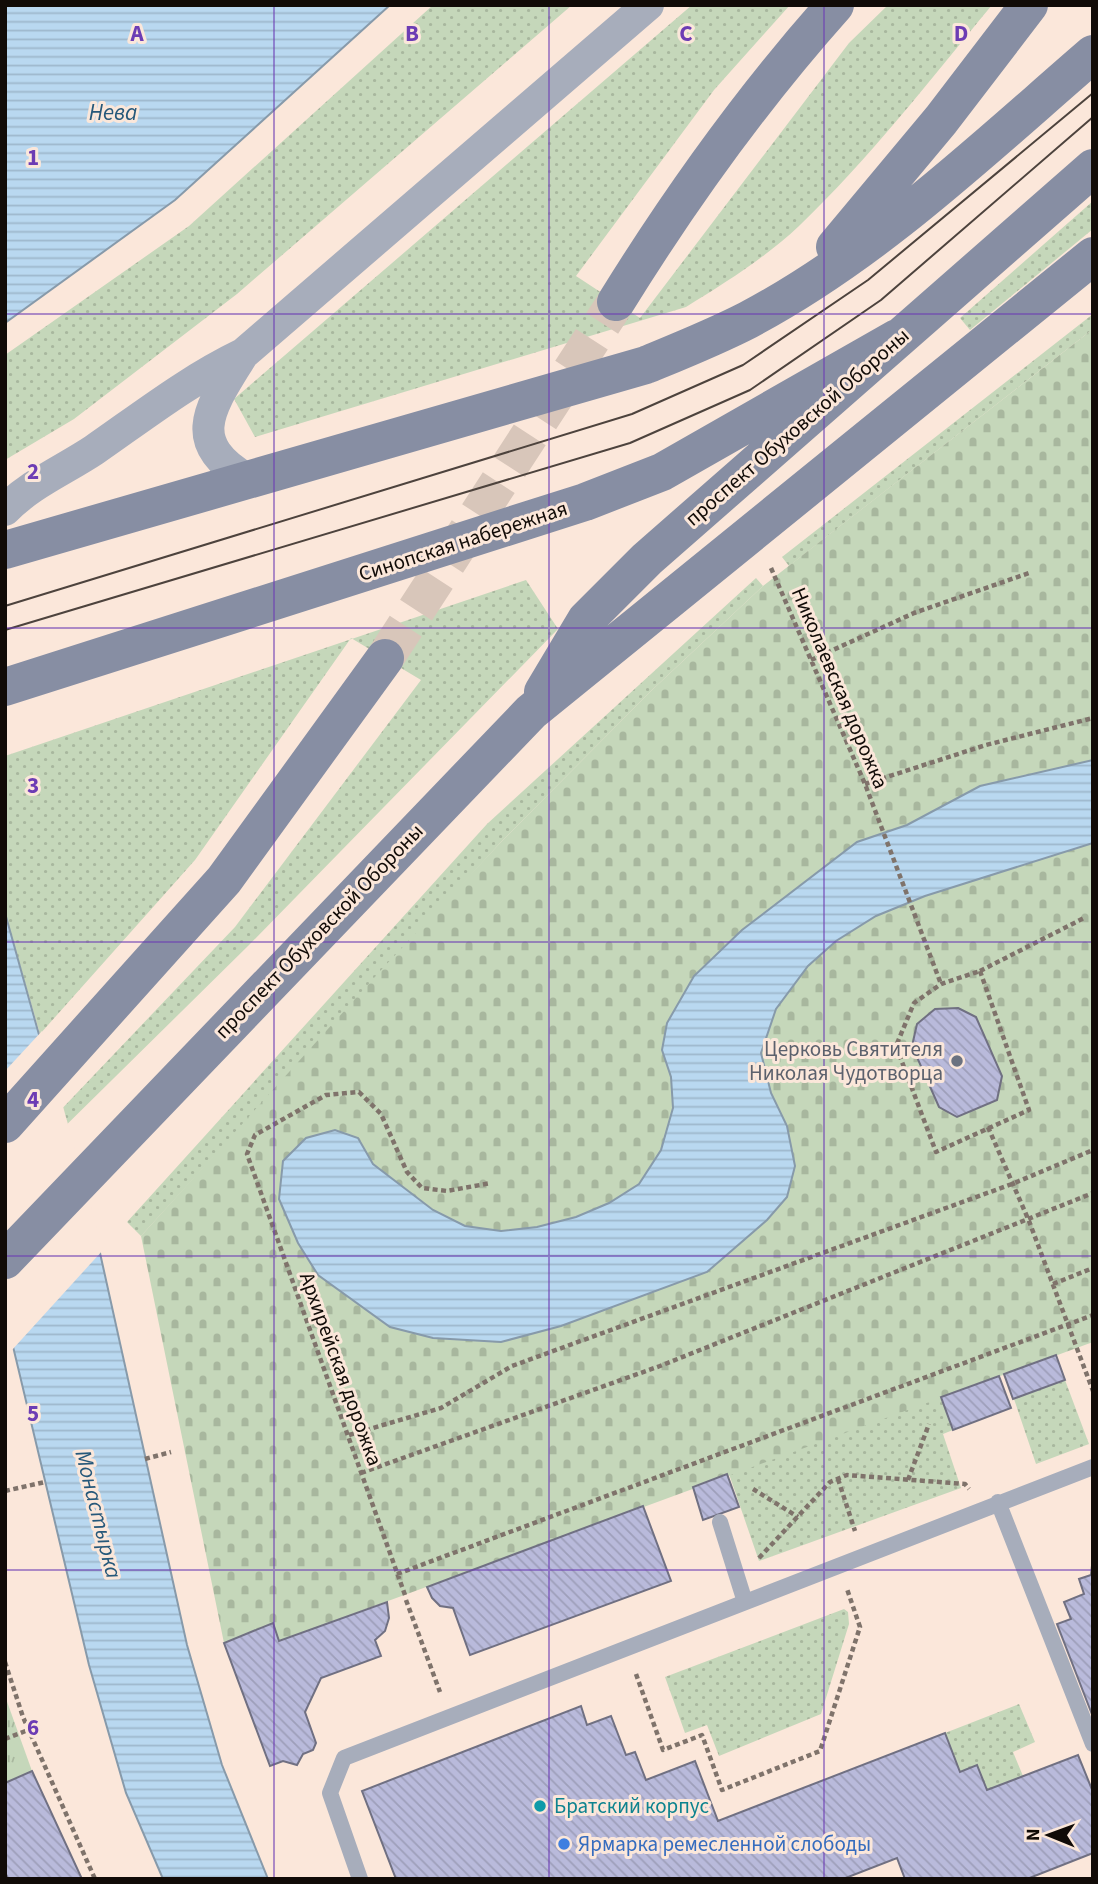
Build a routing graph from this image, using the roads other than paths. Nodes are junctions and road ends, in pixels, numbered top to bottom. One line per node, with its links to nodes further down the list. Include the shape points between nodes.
1 (648, 5): 10 (street)
2 (835, 5): 8 (main road, via 747,108 673,211)
3 (1028, 5): 7 (main road, via 942,120)
4 (1093, 54): 7 (main road, via 889,227)
5 (1093, 168): 9 (main road, проспект Обуховской Обороны)
6 (1093, 256): 16 (main road, проспект Обуховской Обороны)
7 (794, 293): 11 (main road, via 698,344 646,365)
8 (616, 302)
9 (897, 338): 15 (main road, Синопская набережная, via 649,477 585,502); 16 (main road, проспект Обуховской Обороны, via 647,559 586,620)
10 (243, 354): 11 (street, via 216,398 209,420 209,445 224,466); 12 (street, via 200,375 20,495)
11 (247, 479): 13 (main road)
12 (5, 510)
13 (5, 550)
14 (385, 658): 17 (main road, via 224,880)
15 (5, 687)
16 (531, 712): 18 (main road, проспект Обуховской Обороны)
17 (5, 1124)
18 (5, 1260)
19 (1093, 1467): 20 (lane)
20 (992, 1504): 22 (lane); 23 (lane)
21 (720, 1522): 22 (lane)
22 (745, 1602): 24 (lane, via 344,1758 330,1793)
23 (1093, 1744)
24 (359, 1879)

